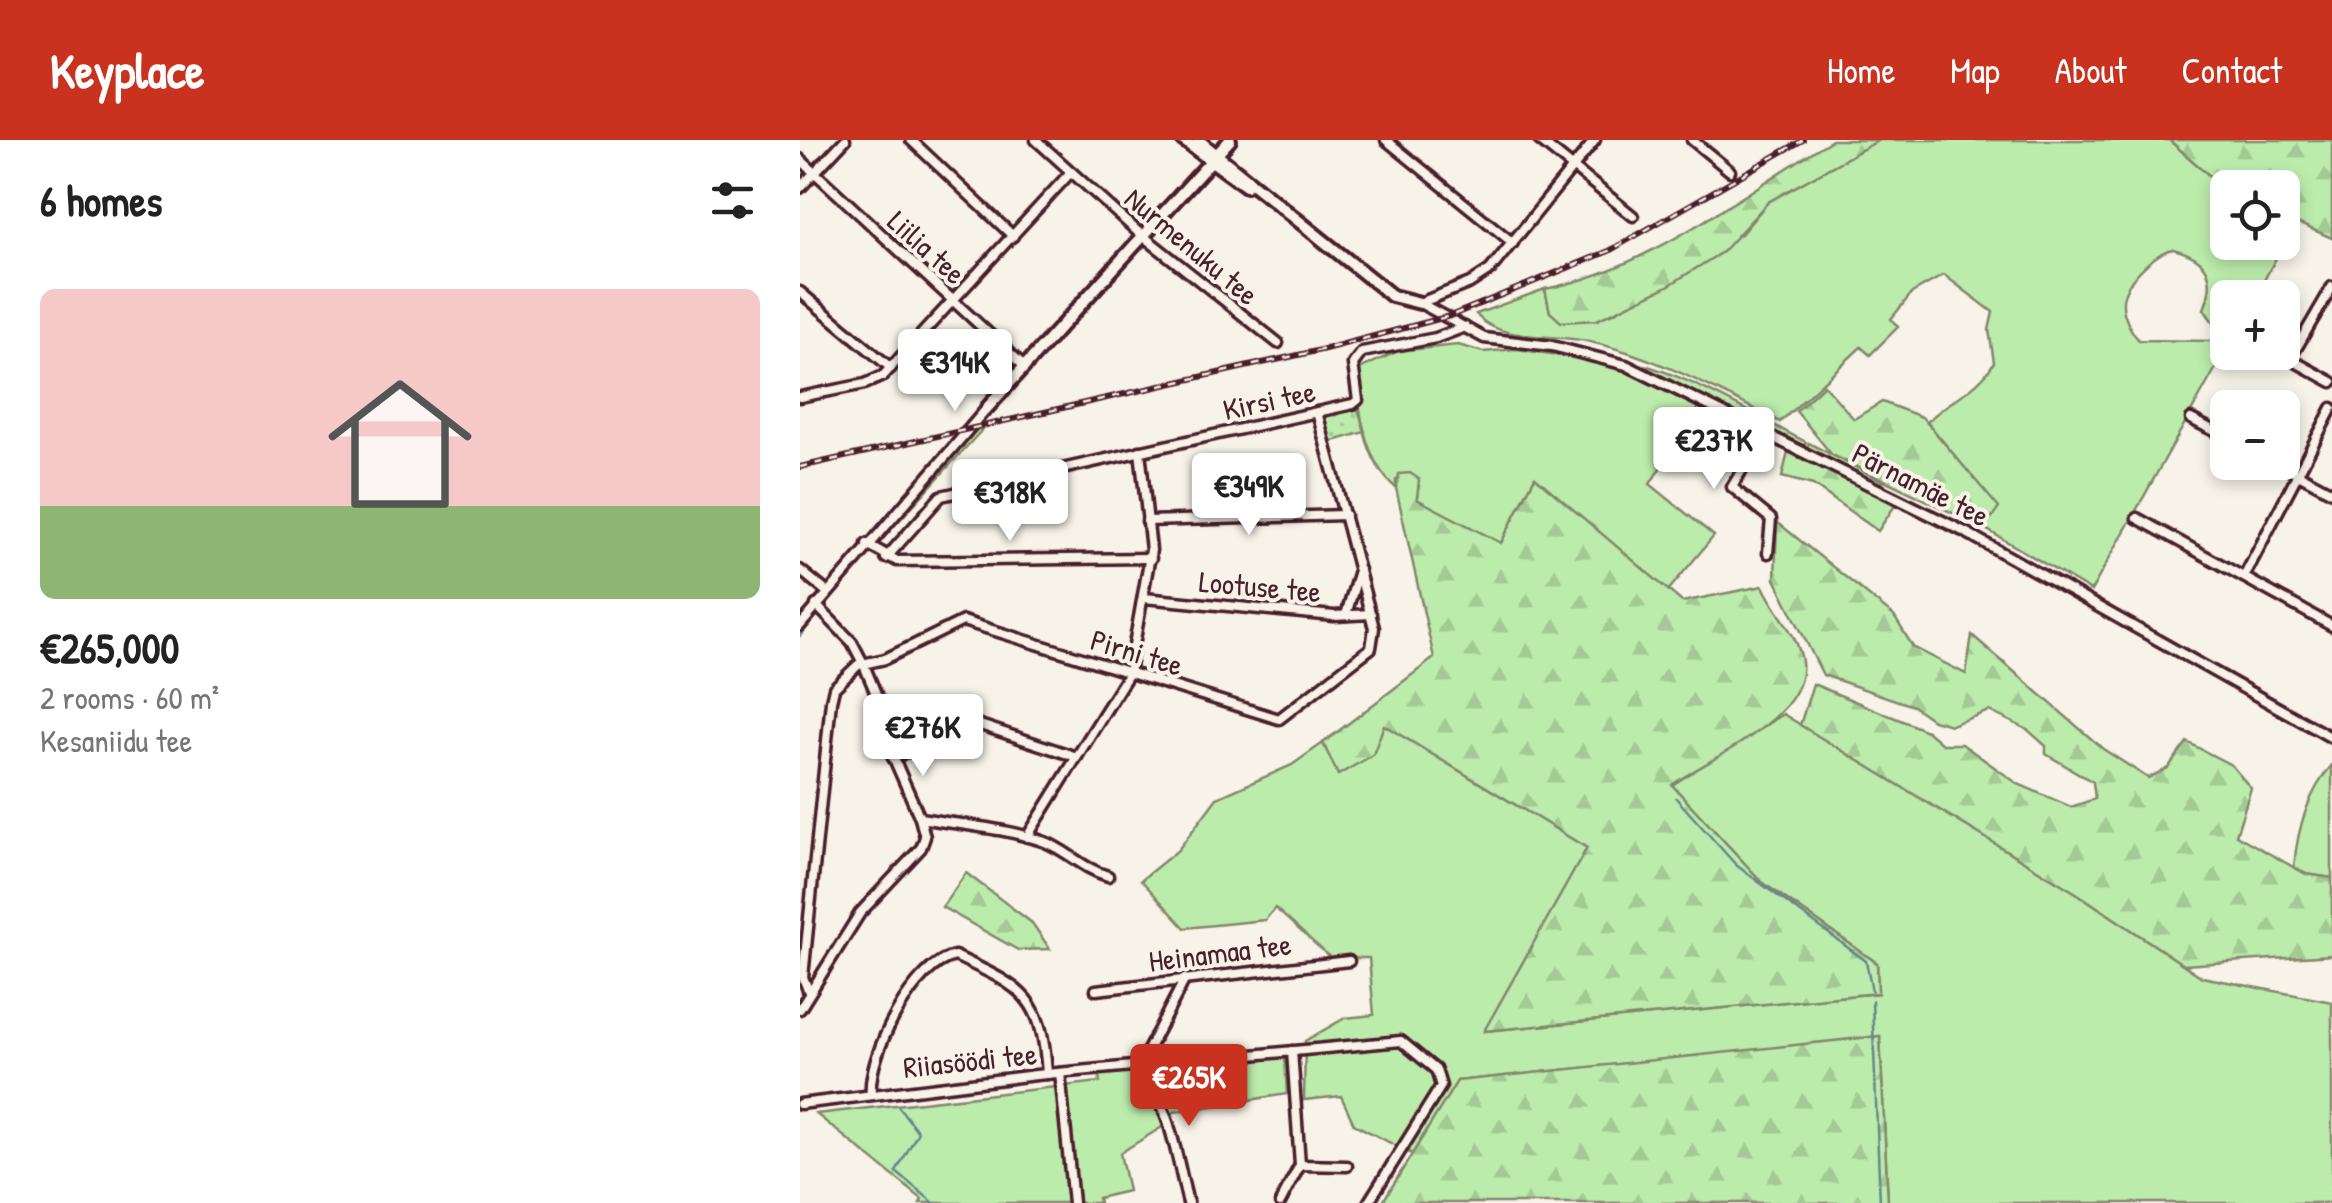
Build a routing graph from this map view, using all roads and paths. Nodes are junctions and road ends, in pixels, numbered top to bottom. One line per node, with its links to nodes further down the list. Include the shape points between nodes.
1 (844, 140): 17 (street)
2 (911, 140): 20 (street)
3 (1036, 140): 16 (street, Nurmenuku tee)
4 (1183, 140): 13 (main road, Pärnamäe tee)
5 (1198, 140): 6 (main road); 13 (main road, Pärnamäe tee)
6 (1209, 140)
7 (1230, 140): 13 (main road)
8 (1386, 140): 22 (street)
9 (1539, 140): 14 (street)
10 (1595, 140): 14 (street)
11 (1692, 140): 15 (street)
12 (800, 159): 17 (street, Liilia tee)
13 (1215, 160): 21 (main road); 26 (main road, Pärnamäe tee, via 1392,296)
14 (1573, 168): 19 (street); 22 (street)
15 (1730, 171)
16 (1071, 172): 20 (street); 21 (street, Nurmenuku tee)
17 (814, 173): 18 (street); 25 (street, Liilia tee)
18 (800, 188)
19 (1633, 216)
20 (1013, 236): 25 (street)
21 (1144, 238): 28 (street, Nurmenuku tee); 29 (main road)
22 (1513, 243): 26 (street, via 1482,276)
23 (2332, 288): 31 (street, via 2290,359)
24 (800, 292): 30 (street)
25 (953, 300): 29 (street, Liilia tee); 30 (street)
26 (1420, 303): 27 (street, Pärnamäe tee)
27 (1464, 327): 35 (street, Kirsi tee, via 1362,352 1352,367 1357,402); 38 (street, Pärnamäe tee, via 1484,338 1626,365)
28 (1278, 343)
29 (1025, 367): 33 (main road)
30 (891, 368): 32 (street, via 865,384)
31 (2332, 382)
32 (800, 397)
33 (987, 408): 47 (street)
34 (2332, 408): 40 (street)
35 (1317, 412): 39 (street, Kirsi tee); 44 (street)
36 (2192, 419): 37 (street)
37 (2210, 428)
38 (1762, 434): 48 (street, via 1732,487 1771,519); 63 (street, Pärnamäe tee, via 1968,533)
39 (1140, 451): 46 (street); 49 (street, Kirsi tee, via 941,496)
40 (2300, 470)
41 (2300, 475): 43 (street)
42 (2295, 480): 53 (street)
43 (2332, 492)
44 (1345, 515): 46 (street); 52 (street)
45 (2136, 518): 53 (street)
46 (1146, 520): 50 (street)
47 (867, 544): 49 (street); 54 (street)
48 (1768, 553)
49 (886, 558): 50 (street)
50 (1150, 558): 55 (street)
51 (800, 570): 54 (street)
52 (1359, 570): 57 (street); 58 (street)
53 (2244, 577): 60 (street)
54 (827, 592): 56 (street)
55 (1144, 598): 58 (street, Lootuse tee); 62 (street)
56 (816, 605): 59 (street); 61 (street)
57 (1371, 614): 58 (street, Lootuse tee); 62 (street, Pirni tee, via 1371,648 1279,719)
58 (1346, 615)
59 (800, 626)
60 (2332, 626)
61 (864, 665): 62 (street, Pirni tee, via 963,622); 64 (street); 71 (street, via 841,680 831,701 803,978)
62 (1129, 673): 65 (street)
63 (2332, 738)
64 (893, 758): 65 (street, via 974,723); 66 (street)
65 (1077, 758): 67 (street)
66 (920, 818): 67 (street); 71 (street, via 922,848 860,913)
67 (1027, 836): 68 (street)
68 (1108, 876)
69 (1349, 961): 70 (street, Heinamaa tee)
70 (1185, 979): 72 (street, Heinamaa tee); 75 (street)
71 (808, 990): 73 (street)
72 (1096, 990)
73 (800, 1009)
74 (1292, 1051): 75 (street, Riiasöödi tee); 80 (street); 85 (street, Riiasöödi tee, via 1396,1040 1436,1070 1441,1082)
75 (1146, 1066): 76 (street, Riiasöödi tee); 83 (street)
76 (1060, 1073): 77 (street, Riiasöödi tee); 82 (street)
77 (1047, 1074): 78 (street, Riiasöödi tee); 78 (street, via 1040,1022 1028,996 955,956 924,977 889,1027 871,1067)
78 (871, 1094): 79 (street, Riiasöödi tee)
79 (800, 1104)
80 (1300, 1165): 81 (street); 84 (street)
81 (1347, 1166)
82 (1073, 1203)
83 (1188, 1203)
84 (1280, 1203)
85 (1368, 1203)

